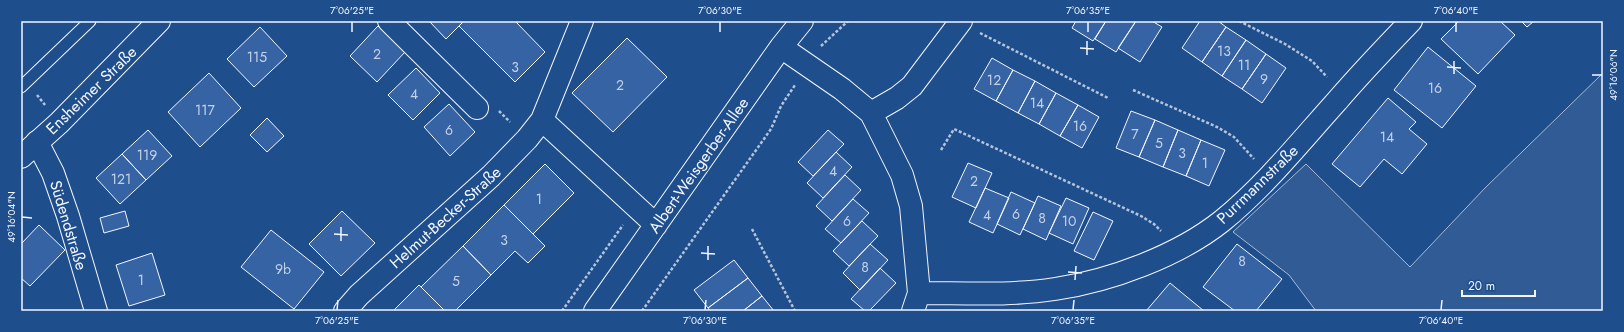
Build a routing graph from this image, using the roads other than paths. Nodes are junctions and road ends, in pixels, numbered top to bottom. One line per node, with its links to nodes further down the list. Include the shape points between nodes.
1 (90, 21): 9 (lane)
2 (159, 21): 13 (street, Ensheimer Straße)
3 (389, 21): 10 (street)
4 (582, 21): 12 (street, Helmut-Becker-Straße)
5 (802, 21): 8 (street, Albert-Weisgerber-Allee)
6 (1411, 21): 16 (street, Purrmannstraße, via 1272,174 1221,222 1178,250 1096,280 1055,289)
7 (960, 22): 11 (street, via 912,86)
8 (781, 47): 11 (street); 15 (street, Albert-Weisgerber-Allee)
9 (24, 84)
10 (477, 108)
11 (872, 113): 16 (street, via 902,175 911,206)
12 (542, 120): 15 (street); 18 (street, Helmut-Becker-Straße, via 491,176 359,295)
13 (37, 142): 14 (street, Ensheimer Straße); 17 (street, Südendstraße, via 53,173)
14 (21, 157)
15 (656, 225): 19 (street, Albert-Weisgerber-Allee)
16 (916, 302)
17 (96, 311)
18 (345, 311)
19 (595, 311)

